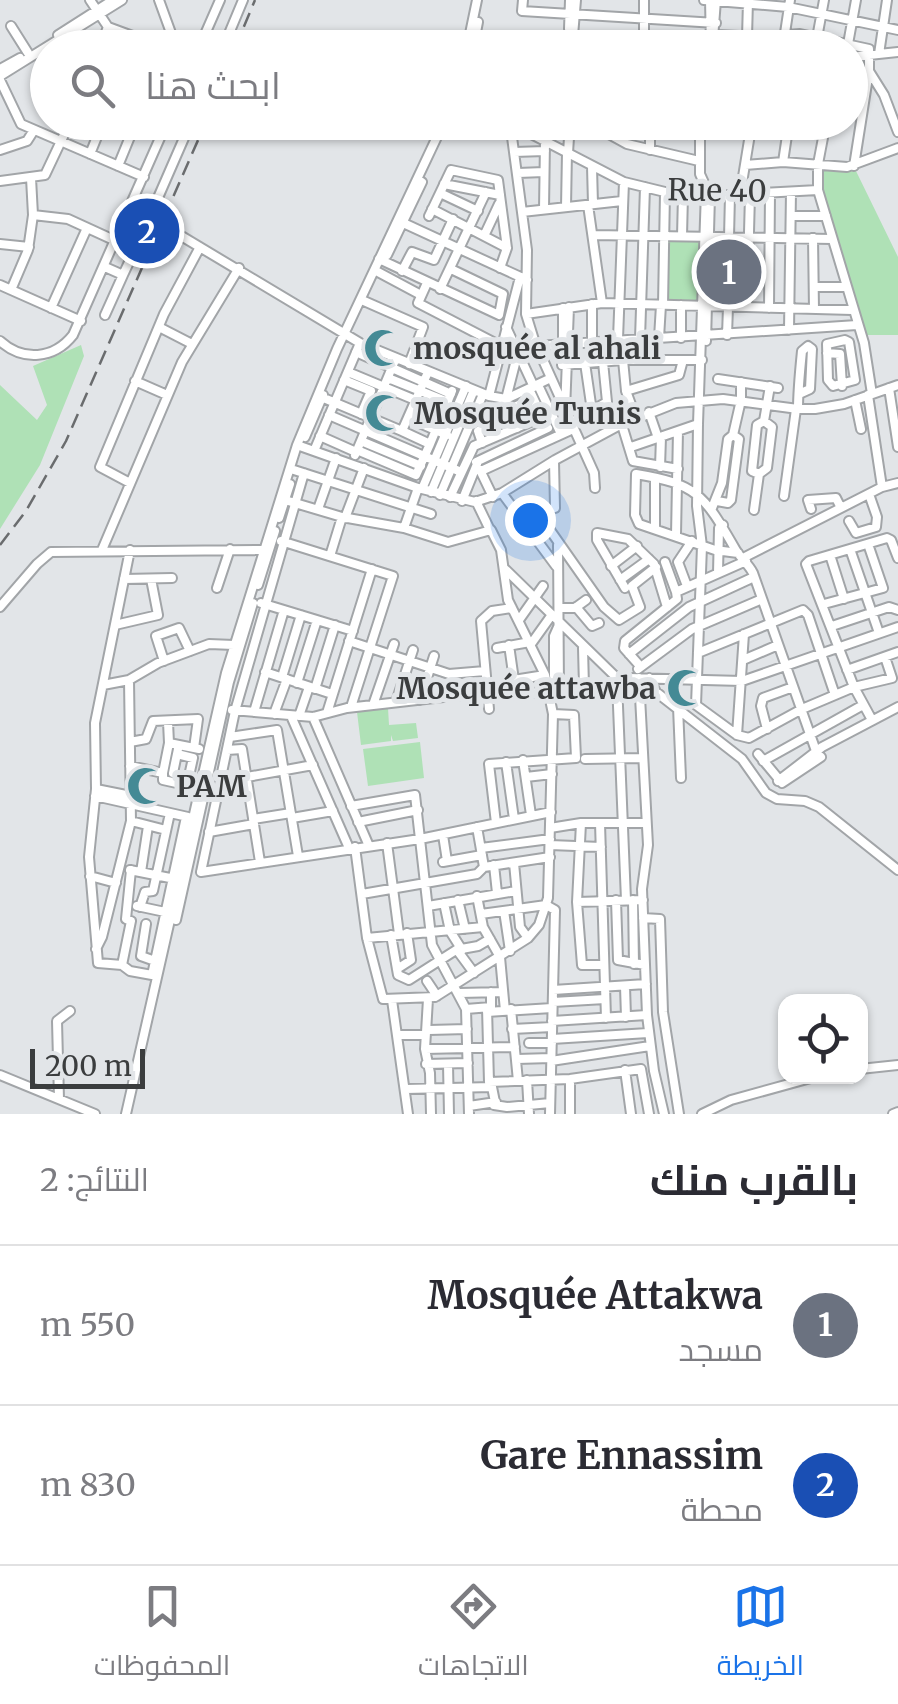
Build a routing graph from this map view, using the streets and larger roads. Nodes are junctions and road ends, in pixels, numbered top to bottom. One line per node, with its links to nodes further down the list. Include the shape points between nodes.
1 (90, 0): 17 (street)
2 (113, 0): 17 (street)
3 (122, 0): 17 (street)
4 (158, 0): 29 (street)
5 (220, 0): 30 (street)
6 (243, 0): 31 (street)
7 (479, 0): 32 (street)
8 (523, 0): 19 (street, via 522,11)
9 (573, 0): 19 (street)
10 (644, 0): 20 (street)
11 (711, 0): 15 (street); 22 (street)
12 (824, 0): 18 (street)
13 (856, 0): 21 (street)
14 (887, 0): 24 (street)
15 (748, 1): 16 (street); 36 (street)
16 (789, 4): 18 (street); 37 (street)
17 (98, 14): 25 (street); 26 (street); 27 (street)
18 (821, 14): 21 (street); 38 (street)
19 (572, 15): 20 (street); 33 (street)
20 (643, 20): 22 (street); 34 (street)
21 (852, 21): 24 (street); 39 (street)
22 (712, 23): 35 (street)
23 (11, 26): 43 (street)
24 (882, 27): 40 (street); 44 (street)
25 (108, 28): 28 (street)
26 (69, 30)
27 (72, 30)
28 (112, 30)
29 (170, 30)
30 (207, 30)
31 (230, 30)
32 (473, 30)
33 (572, 30)
34 (645, 30)
35 (712, 30)
36 (747, 30)
37 (785, 30)
38 (818, 30)
39 (850, 30)
40 (898, 30)
41 (868, 48): 44 (street)
42 (898, 52): 44 (street)
43 (28, 53): 48 (street)
44 (875, 54): 45 (street); 47 (street)
45 (868, 55)
46 (30, 56): 48 (street)
47 (869, 71): 49 (street); 51 (street)
48 (0, 75): 50 (street, via 18,120)
49 (868, 77)
50 (30, 128)
51 (898, 132)
52 (30, 136): 72 (street)
53 (57, 140): 69 (street)
54 (96, 140): 76 (street)
55 (129, 140): 81 (street)
56 (159, 140): 86 (street)
57 (183, 140): 102 (street)
58 (439, 140): 114 (street)
59 (512, 140): 74 (street)
60 (536, 140): 70 (street, Rue 40)
61 (569, 140): 75 (street)
62 (621, 140): 73 (street)
63 (650, 140): 73 (street)
64 (700, 140): 77 (street)
65 (749, 140): 79 (street)
66 (786, 140): 78 (street)
67 (823, 140): 80 (street)
68 (858, 140): 82 (street)
69 (62, 142): 76 (street); 87 (street, via 48,173)
70 (545, 146): 74 (street); 75 (street, Rue 40); 85 (street)
71 (898, 148): 82 (street)
72 (0, 150)
73 (650, 150): 77 (street)
74 (514, 152): 84 (street)
75 (568, 153): 83 (street, Rue 40); 106 (street)
76 (90, 154): 81 (street)
77 (699, 161): 99 (street)
78 (783, 162): 79 (street); 80 (street)
79 (744, 164): 100 (street)
80 (818, 164): 82 (street); 93 (street)
81 (118, 166): 86 (street)
82 (854, 166)
83 (592, 167): 89 (street, Rue 40); 105 (street)
84 (518, 172): 85 (street); 109 (street)
85 (544, 172): 108 (street)
86 (144, 177): 132 (street)
87 (31, 178): 88 (street); 110 (street)
88 (0, 180)
89 (624, 182): 91 (street, Rue 40); 104 (street)
90 (460, 187): 92 (street); 94 (street); 103 (street)
91 (645, 187): 95 (street, Rue 40); 121 (street)
92 (442, 189): 101 (street, via 451,170 498,180); 103 (street); 113 (street, via 430,212)
93 (818, 190): 97 (street, Rue 40); 112 (street)
94 (481, 192): 101 (street); 107 (street)
95 (665, 192): 98 (street, Rue 40); 123 (street)
96 (770, 192): 97 (street, Rue 40); 100 (street, Rue 40); 128 (street)
97 (791, 192): 111 (street)
98 (683, 195): 99 (street, Rue 40); 124 (street)
99 (706, 195): 100 (street, Rue 40); 125 (street)
100 (740, 195): 126 (street); 127 (street)
101 (500, 199): 122 (street); 137 (street)
102 (157, 200)
103 (454, 200): 107 (street)
104 (622, 201): 105 (street); 120 (street)
105 (590, 204): 106 (street); 119 (street)
106 (568, 206): 108 (street)
107 (473, 209): 116 (street)
108 (544, 209): 109 (street)
109 (522, 212): 150 (street)
110 (33, 215): 115 (street); 135 (street)
111 (792, 216): 112 (street); 129 (street)
112 (826, 216): 131 (street)
113 (454, 220): 116 (street); 133 (street)
114 (400, 222): 133 (street); 139 (street)
115 (87, 228): 132 (street); 172 (street)
116 (469, 229): 122 (street); 138 (street)
117 (174, 231): 136 (street)
118 (134, 233): 147 (street, via 138,243)
119 (593, 234): 120 (street); 164 (street)
120 (620, 235): 121 (street); 163 (street)
121 (642, 235): 123 (street); 165 (street)
122 (484, 236): 137 (street)
123 (664, 236): 124 (street); 166 (street)
124 (682, 236): 125 (street)
125 (707, 236): 126 (street); 168 (street)
126 (729, 237): 127 (street)
127 (749, 237): 128 (street); 171 (street)
128 (769, 238): 129 (street); 174 (street)
129 (790, 238): 130 (street); 175 (street)
130 (814, 238): 131 (street); 153 (street)
131 (832, 239): 154 (street)
132 (116, 241): 141 (street)
133 (442, 242): 138 (street); 140 (street)
134 (0, 244): 135 (street)
135 (29, 247): 157 (street)
136 (200, 247): 142 (street); 182 (street)
137 (508, 248): 143 (street)
138 (460, 250): 143 (street); 144 (street)
139 (381, 260): 145 (street); 146 (street); 185 (street)
140 (434, 260): 145 (street, via 411,252); 149 (street)
141 (105, 267): 147 (street); 155 (street)
142 (239, 268): 185 (street); 197 (street)
143 (500, 268): 150 (street)
144 (451, 269): 148 (street); 156 (street)
145 (402, 271): 149 (street)
146 (378, 272): 160 (street); 162 (street)
147 (123, 275): 159 (street)
148 (465, 276): 152 (street); 161 (street)
149 (428, 278): 156 (street); 160 (street)
150 (523, 278): 158 (street)
151 (0, 285): 157 (street)
152 (488, 287): 169 (street); 169 (street, via 503,294 498,316)
153 (814, 287): 154 (street); 176 (street)
154 (845, 287): 177 (street)
155 (96, 288): 159 (street); 180 (street)
156 (440, 289): 161 (street)
157 (11, 290): 172 (street)
158 (520, 294): 178 (street); 183 (street)
159 (114, 295): 179 (street)
160 (421, 295): 198 (street, via 418,303)
161 (456, 296): 169 (street)
162 (364, 302): 185 (street); 206 (street, via 423,327)
163 (620, 303): 164 (street); 165 (street); 190 (street)
164 (597, 304): 173 (street); 193 (street)
165 (642, 304): 166 (street); 191 (street)
166 (662, 305): 167 (street); 188 (street)
167 (681, 305): 168 (street); 189 (street)
168 (705, 306): 170 (street); 187 (street)
169 (479, 307)
170 (728, 307): 171 (street); 186 (street)
171 (746, 307): 174 (street)
172 (51, 308): 180 (street)
173 (566, 308): 178 (street); 196 (street)
174 (769, 308): 175 (street)
175 (789, 308): 176 (street); 184 (street)
176 (814, 309): 177 (street)
177 (852, 310): 181 (street)
178 (526, 314): 195 (street)
179 (105, 315)
180 (81, 321): 192 (street, via 51,352 23,355)
181 (858, 325): 184 (street); 224 (street)
182 (159, 327): 197 (street); 213 (street)
183 (506, 327): 198 (street); 199 (street)
184 (789, 330): 186 (street)
185 (346, 335): 194 (street); 225 (street)
186 (727, 335): 187 (street)
187 (704, 337): 189 (street); 201 (street)
188 (659, 338): 189 (street); 191 (street); 203 (street)
189 (681, 338)
190 (618, 339): 191 (street); 193 (street)
191 (640, 339)
192 (0, 341)
193 (592, 341): 196 (street)
194 (360, 342): 209 (street); 209 (street)
195 (535, 343): 196 (street); 199 (street); 211 (street)
196 (565, 343): 208 (street)
197 (192, 344): 223 (street)
198 (501, 346): 199 (street); 217 (street)
199 (517, 351): 218 (street); 227 (street)
200 (827, 352): 222 (street, via 829,384); 222 (street, via 840,354); 222 (street, via 829,342 850,342 856,377)
201 (702, 355): 204 (street); 226 (street)
202 (623, 360): 203 (street); 205 (street); 220 (street)
203 (655, 360): 204 (street); 215 (street)
204 (682, 360): 215 (street, via 680,374)
205 (603, 362): 207 (street); 236 (street, via 607,402)
206 (409, 364): 209 (street); 210 (street)
207 (585, 364): 208 (street); 236 (street)
208 (564, 365): 229 (street); 235 (street)
209 (369, 372): 219 (street); 219 (street); 232 (street); 232 (street, via 370,392); 240 (street)
210 (428, 372): 217 (street); 219 (street)
211 (551, 378): 218 (street); 229 (street)
212 (718, 379): 214 (street)
213 (135, 381): 223 (street); 283 (street, via 100,466)
214 (739, 382): 230 (street); 234 (street, via 771,387)
215 (652, 383): 220 (street)
216 (894, 387): 224 (street); 262 (street)
217 (474, 390): 227 (street); 231 (street); 252 (street); 252 (street)
218 (534, 390): 227 (street); 237 (street); 239 (street); 253 (street)
219 (420, 391): 231 (street); 231 (street); 241 (street)
220 (626, 391): 242 (street)
221 (799, 394): 221 (street, via 802,351 808,346 810,389); 233 (street)
222 (843, 394): 228 (street); 233 (street)
223 (167, 395): 283 (street)
224 (870, 395): 228 (street); 285 (street)
225 (319, 396): 232 (street); 258 (street)
226 (698, 399): 230 (street); 238 (street); 245 (street)
227 (506, 400): 237 (street)
228 (855, 400): 248 (street)
229 (561, 401): 235 (street)
230 (739, 402): 234 (street); 298 (street, via 731,500)
231 (447, 403): 252 (street)
232 (348, 408): 240 (street); 243 (street)
233 (797, 409): 234 (street); 292 (street)
234 (766, 410): 278 (street, via 772,427 767,468); 278 (street, via 750,464)
235 (565, 411): 246 (street)
236 (592, 411): 246 (street)
237 (511, 412): 249 (street); 260 (street, via 478,431)
238 (649, 412): 242 (street); 254 (street)
239 (542, 417): 247 (street); 249 (street)
240 (371, 418): 243 (street); 251 (street)
241 (408, 418): 251 (street); 252 (street)
242 (636, 418): 244 (street)
243 (347, 423): 255 (street); 255 (street); 255 (street); 264 (street)
244 (622, 424): 259 (street); 261 (street)
245 (698, 424): 250 (street); 289 (street)
246 (572, 426): 253 (street); 259 (street)
247 (548, 428): 253 (street); 257 (street)
248 (861, 428)
249 (513, 430): 257 (street); 260 (street)
250 (678, 431): 254 (street); 274 (street)
251 (402, 432): 256 (street)
252 (450, 436): 256 (street); 260 (street); 270 (street); 270 (street)
253 (556, 437): 265 (street)
254 (659, 438): 261 (street); 272 (street)
255 (344, 444): 263 (street); 264 (street); 269 (street)
256 (430, 444): 270 (street)
257 (515, 444): 265 (street); 271 (street)
258 (299, 446): 263 (street); 275 (street); 315 (street)
259 (581, 446): 268 (street); 286 (street)
260 (476, 447): 270 (street); 271 (street)
261 (631, 447): 267 (street)
262 (898, 447)
263 (314, 450): 266 (street)
264 (391, 453): 270 (street); 279 (street)
265 (520, 454): 271 (street)
266 (336, 458): 269 (street); 281 (street)
267 (632, 459): 272 (street); 276 (street)
268 (554, 461): 291 (street); 305 (street, via 556,506)
269 (352, 464): 273 (street)
270 (439, 466): 271 (street); 288 (street); 288 (street); 288 (street)
271 (477, 467): 291 (street); 295 (street)
272 (660, 467): 274 (street)
273 (364, 468): 279 (street); 287 (street)
274 (678, 469): 282 (street)
275 (294, 470): 277 (street); 294 (street)
276 (631, 473): 280 (street); 312 (street, via 635,518)
277 (304, 474): 281 (street); 297 (street)
278 (759, 474): 302 (street)
279 (387, 477): 288 (street); 293 (street)
280 (654, 478): 282 (street); 312 (street)
281 (328, 481): 287 (street); 301 (street)
282 (677, 482): 289 (street); 314 (street)
283 (130, 483): 324 (street)
284 (898, 483): 285 (street)
285 (882, 486): 290 (street)
286 (595, 488)
287 (357, 490): 293 (street); 306 (street)
288 (429, 491): 295 (street); 299 (street)
289 (697, 494): 298 (street); 308 (street)
290 (869, 494): 300 (street); 309 (street, via 876,527 856,533)
291 (497, 495): 296 (street); 307 (street)
292 (784, 496)
293 (384, 498): 299 (street)
294 (285, 500): 297 (street); 315 (street)
295 (462, 501): 296 (street)
296 (476, 502): 313 (street)
297 (296, 503): 301 (street); 316 (street)
298 (712, 503): 308 (street); 310 (street)
299 (412, 508): 304 (street); 311 (street)
300 (841, 508): 303 (street, via 832,496 808,500); 333 (street)
301 (318, 509): 306 (street)
302 (754, 510)
303 (811, 510)
304 (432, 514)
305 (538, 514): 307 (street); 317 (street)
306 (343, 517): 311 (street); 331 (street)
307 (518, 518): 337 (street)
308 (700, 518): 321 (street)
309 (849, 520)
310 (723, 524): 328 (street); 333 (street)
311 (404, 528): 313 (street, via 448,542)
312 (651, 528): 314 (street); 319 (street)
313 (490, 530): 339 (street)
314 (676, 536): 318 (street)
315 (270, 538): 316 (street); 322 (street); 327 (street)
316 (284, 542): 331 (street); 358 (street)
317 (558, 542): 329 (street); 337 (street)
318 (692, 542): 321 (street); 347 (street, via 678,562)
319 (635, 544): 334 (street); 336 (street); 336 (street, via 597,533)
320 (868, 544): 323 (street); 332 (street, via 888,538); 335 (street)
321 (702, 546): 328 (street); 345 (street)
322 (251, 549): 326 (street); 327 (street)
323 (850, 549): 330 (street); 351 (street)
324 (102, 550): 325 (street); 362 (street, via 46,555)
325 (130, 550): 326 (street); 344 (street)
326 (230, 550): 349 (street)
327 (267, 550): 355 (street); 389 (street)
328 (718, 551): 333 (street); 340 (street)
329 (567, 555): 334 (street, via 620,620 639,608 632,586); 337 (street)
330 (830, 555): 354 (street); 359 (street, via 806,566)
331 (330, 556): 338 (street)
332 (897, 557): 335 (street)
333 (742, 558): 340 (street); 341 (street)
334 (656, 562): 336 (street, via 623,584); 350 (street); 361 (street)
335 (875, 563): 351 (street, via 883,588)
336 (610, 566)
337 (560, 568): 364 (street)
338 (372, 569): 382 (street); 398 (street, via 393,577)
339 (504, 569): 352 (street); 363 (street)
340 (718, 574): 345 (street)
341 (754, 577): 348 (street); 353 (street)
342 (151, 578): 343 (street); 344 (street); 376 (street, via 158,615)
343 (172, 578)
344 (124, 579): 376 (street)
345 (701, 581): 347 (street); 357 (street)
346 (543, 586): 352 (street)
347 (687, 586): 350 (street)
348 (732, 587): 357 (street); 365 (street)
349 (218, 588)
350 (676, 592): 361 (street, via 678,599)
351 (865, 594): 354 (street); 368 (street)
352 (534, 598): 370 (street); 372 (street)
353 (762, 599): 365 (street); 374 (street)
354 (844, 599): 359 (street)
355 (254, 600): 358 (street); 447 (street)
356 (586, 600): 360 (street)
357 (701, 601): 379 (street); 383 (street)
358 (264, 604): 366 (street); 450 (street)
359 (824, 604): 380 (street)
360 (576, 607): 364 (street); 373 (street, via 592,626)
361 (667, 607): 375 (street)
362 (0, 608)
363 (512, 608): 372 (street); 417 (street, via 481,621)
364 (559, 608): 377 (street)
365 (741, 609): 379 (street)
366 (284, 610): 369 (street); 418 (street)
367 (898, 610): 368 (street)
368 (871, 613): 380 (street); 385 (street)
369 (301, 614): 371 (street); 387 (street)
370 (551, 616): 377 (street); 392 (street)
371 (318, 620): 378 (street); 394 (street)
372 (518, 620): 392 (street)
373 (599, 623)
374 (770, 623): 384 (street); 390 (street); 404 (street, via 804,611)
375 (646, 624): 383 (street); 403 (street, via 624,643)
376 (115, 625): 429 (street)
377 (558, 625): 396 (street); 435 (street)
378 (335, 626): 382 (street); 402 (street)
379 (700, 626): 393 (street); 401 (street)
380 (832, 626): 397 (street)
381 (898, 627): 385 (street)
382 (352, 631): 386 (street)
383 (654, 633): 393 (street); 403 (street)
384 (744, 634): 401 (street); 410 (street)
385 (879, 634): 397 (street); 406 (street)
386 (349, 641): 398 (street); 437 (street)
387 (292, 643): 394 (street); 421 (street)
388 (394, 644): 405 (street)
389 (234, 645): 400 (street, via 216,642); 447 (street)
390 (778, 645): 410 (street); 414 (street)
391 (509, 646): 392 (street); 395 (street); 424 (street)
392 (532, 646): 408 (street); 420 (street)
393 (666, 646): 413 (street)
394 (308, 648): 402 (street); 428 (street)
395 (497, 648)
396 (584, 648): 412 (street); 434 (street)
397 (840, 648): 404 (street); 416 (street)
398 (370, 649): 405 (street); 446 (street)
399 (413, 650): 411 (street)
400 (190, 651): 409 (street); 409 (street, via 179,628 156,636)
401 (698, 653): 425 (street)
402 (326, 654): 433 (street)
403 (629, 654): 413 (street)
404 (820, 654): 414 (street); 438 (street)
405 (390, 655): 411 (street); 442 (street)
406 (889, 655): 416 (street); 432 (street, via 892,678)
407 (434, 656): 415 (street)
408 (520, 656)
409 (164, 660): 423 (street)
410 (743, 660): 426 (street)
411 (410, 662): 415 (street); 441 (street)
412 (601, 664): 427 (street); 430 (street)
413 (640, 666): 422 (street)
414 (786, 666): 426 (street); 431 (street)
415 (430, 668): 419 (street); 440 (street)
416 (847, 670): 432 (street)
417 (485, 671): 419 (street); 436 (street)
418 (265, 672): 421 (street); 451 (street)
419 (450, 674): 439 (street)
420 (545, 674): 424 (street); 435 (street)
421 (284, 678): 428 (street); 453 (street)
422 (641, 678): 425 (street); 427 (street); 444 (street); 472 (street)
423 (130, 680): 429 (street); 463 (street)
424 (514, 680): 435 (street, via 507,681 510,696)
425 (696, 680): 426 (street); 461 (street, via 695,709)
426 (742, 680): 461 (street)
427 (618, 681): 430 (street); 471 (street)
428 (297, 682): 433 (street)
429 (103, 684): 487 (street)
430 (602, 686): 434 (street)
431 (793, 687): 449 (street); 459 (street, via 763,698)
432 (854, 687): 438 (street); 443 (street)
433 (312, 688): 437 (street); 455 (street)
434 (584, 688): 435 (street)
435 (555, 690): 454 (street)
436 (487, 692): 439 (street); 448 (street)
437 (332, 696): 446 (street); 452 (street)
438 (835, 696): 449 (street)
439 (442, 697): 440 (street)
440 (420, 700): 441 (street)
441 (396, 702): 442 (street)
442 (373, 705): 446 (street)
443 (862, 705): 457 (street); 460 (street)
444 (678, 707): 481 (street); 533 (street, via 740,756 766,793 820,807)
445 (898, 707): 457 (street)
446 (347, 708): 452 (street)
447 (220, 709): 450 (street); 466 (street); 497 (street)
448 (489, 709)
449 (802, 709): 459 (street); 460 (street)
450 (234, 710): 451 (street); 462 (street)
451 (254, 712): 453 (street)
452 (326, 713): 456 (street)
453 (274, 714): 455 (street)
454 (553, 714): 469 (street); 469 (street, via 574,715 576,757)
455 (295, 716): 456 (street); 476 (street)
456 (313, 717): 490 (street)
457 (872, 720): 468 (street)
458 (168, 722): 463 (street, via 153,721 146,739); 464 (street, via 166,739); 465 (street, via 198,720)
459 (767, 729): 461 (street, via 751,738)
460 (810, 733): 468 (street); 468 (street, via 761,758 778,781)
461 (737, 735)
462 (230, 736): 467 (street); 477 (street, via 277,730)
463 (130, 742): 475 (street)
464 (175, 748): 465 (street); 478 (street); 482 (street, via 193,758)
465 (194, 748): 466 (street)
466 (207, 750): 484 (street)
467 (227, 750): 483 (street, via 242,748); 485 (street)
468 (818, 754)
469 (552, 758): 473 (street); 479 (street)
470 (585, 758): 471 (street)
471 (622, 758): 472 (street); 505 (street)
472 (643, 758): 506 (street)
473 (523, 760): 474 (street); 480 (street)
474 (506, 762): 498 (street); 502 (street, via 489,764)
475 (130, 766): 478 (street); 489 (street)
476 (313, 766): 477 (street); 491 (street)
477 (284, 771): 483 (street); 495 (street)
478 (166, 773): 482 (street, via 163,780)
479 (552, 774): 480 (street); 486 (street)
480 (526, 777): 488 (street)
481 (681, 778)
482 (188, 781): 484 (street)
483 (248, 782): 485 (street); 500 (street)
484 (199, 788): 497 (street)
485 (218, 792): 511 (street)
486 (551, 792): 488 (street); 493 (street)
487 (96, 793): 489 (street); 537 (street)
488 (528, 794): 496 (street)
489 (131, 800): 494 (street); 499 (street)
490 (351, 806): 492 (street, via 415,794); 501 (street)
491 (333, 810): 495 (street); 520 (street)
492 (418, 810): 501 (street); 513 (street)
493 (551, 812): 496 (street); 509 (street)
494 (170, 813): 497 (street); 510 (street)
495 (292, 815): 500 (street); 525 (street)
496 (531, 815): 498 (street)
497 (193, 816): 523 (street); 538 (street)
498 (514, 819): 502 (street)
499 (131, 821): 507 (street); 515 (street)
500 (254, 821): 511 (street); 529 (street)
501 (358, 822): 518 (street)
502 (496, 822): 508 (street)
503 (581, 823): 504 (street); 509 (street); 517 (street)
504 (600, 823): 505 (street); 521 (street)
505 (625, 823): 506 (street); 551 (street)
506 (646, 824): 551 (street, via 647,866)
507 (148, 826): 510 (street); 522 (street)
508 (477, 827): 512 (street); 524 (street)
509 (550, 828): 514 (street)
510 (166, 830): 519 (street)
511 (210, 832): 535 (street)
512 (443, 834): 513 (street); 527 (street)
513 (420, 839): 516 (street); 528 (street)
514 (550, 842): 517 (street); 524 (street); 526 (street)
515 (126, 844): 522 (street); 532 (street)
516 (386, 844): 518 (street); 544 (street)
517 (580, 845): 521 (street); 552 (street)
518 (369, 846): 520 (street)
519 (162, 847): 523 (street); 536 (street)
520 (352, 847): 525 (street); 547 (street)
521 (600, 847): 550 (street)
522 (146, 849): 534 (street)
523 (178, 850): 538 (street)
524 (482, 852): 527 (street); 531 (street)
525 (298, 856): 529 (street)
526 (550, 858): 530 (street); 555 (street)
527 (445, 859): 528 (street); 540 (street)
528 (422, 860): 543 (street)
529 (260, 862): 535 (street)
530 (514, 863): 531 (street); 539 (street)
531 (489, 866): 540 (street); 541 (street)
532 (120, 868): 534 (street); 542 (street)
533 (898, 870)
534 (136, 871): 536 (street); 554 (street)
535 (201, 872): 538 (street)
536 (156, 875): 538 (street); 557 (street)
537 (90, 876): 542 (street); 581 (street)
538 (180, 877): 558 (street)
539 (515, 878): 541 (street); 545 (street)
540 (446, 880): 543 (street)
541 (496, 881): 546 (street)
542 (116, 882): 581 (street)
543 (425, 885): 544 (street); 556 (street)
544 (393, 890): 547 (street); 575 (street)
545 (516, 890): 546 (street); 559 (street)
546 (497, 893): 548 (street)
547 (362, 894): 576 (street)
548 (477, 896): 549 (street); 561 (street)
549 (458, 900): 553 (street); 570 (street)
550 (602, 900): 551 (street); 552 (street); 590 (street)
551 (629, 900): 562 (street); 563 (street)
552 (577, 902): 565 (street)
553 (444, 903): 556 (street); 572 (street)
554 (127, 904): 557 (street); 564 (street)
555 (546, 905): 559 (street); 566 (street, via 555,910); 577 (street)
556 (428, 906): 571 (street)
557 (140, 907): 558 (street)
558 (172, 910): 569 (street); 655 (street)
559 (518, 910): 560 (street); 577 (street)
560 (504, 911): 561 (street); 584 (street)
561 (481, 914): 568 (street)
562 (616, 916): 563 (street); 573 (street)
563 (638, 917): 574 (street); 580 (street); 609 (street, via 660,919)
564 (131, 920): 567 (street); 588 (street)
565 (578, 921): 566 (street); 590 (street, via 583,966)
566 (555, 922): 582 (street)
567 (146, 924): 569 (street); 586 (street, via 141,956)
568 (483, 927): 570 (street); 578 (street)
569 (162, 928): 586 (street)
570 (465, 929): 572 (street)
571 (431, 931): 572 (street); 575 (street); 587 (street)
572 (450, 931): 583 (street)
573 (617, 931): 574 (street); 579 (street)
574 (634, 931): 580 (street)
575 (399, 934): 576 (street); 591 (street); 591 (street, via 411,960)
576 (368, 938): 603 (street, via 380,996)
577 (528, 938): 584 (street)
578 (490, 939): 583 (street); 585 (street)
579 (617, 946): 580 (street); 589 (street, via 619,962)
580 (639, 946): 589 (street)
581 (96, 949): 588 (street, via 98,963)
582 (554, 950): 598 (street); 604 (street)
583 (460, 951): 587 (street); 592 (street)
584 (510, 951): 585 (street)
585 (500, 957): 592 (street); 600 (street)
586 (155, 960): 588 (street, via 152,976)
587 (440, 960): 591 (street, via 411,979); 597 (street)
588 (122, 964)
589 (639, 964): 594 (street)
590 (603, 965): 596 (street)
591 (397, 969)
592 (474, 972): 597 (street)
593 (427, 981): 601 (street)
594 (646, 984): 595 (street); 610 (street)
595 (625, 986): 596 (street); 611 (street)
596 (605, 987): 598 (street); 602 (street)
597 (458, 989): 599 (street); 601 (street); 605 (street)
598 (553, 990): 604 (street)
599 (491, 992): 600 (street); 606 (street)
600 (503, 992): 607 (street)
601 (433, 997): 603 (street); 617 (street)
602 (605, 998): 604 (street); 612 (street)
603 (392, 1000): 619 (street)
604 (551, 1004): 607 (street); 613 (street)
605 (466, 1008): 606 (street); 614 (street)
606 (487, 1010): 607 (street); 624 (street)
607 (508, 1010): 616 (street)
608 (70, 1011): 645 (street, via 57,1021)
609 (663, 1011): 610 (street); 660 (street)
610 (647, 1014): 611 (street); 618 (street)
611 (626, 1017): 612 (street)
612 (604, 1018): 613 (street); 620 (street)
613 (552, 1024): 615 (street); 621 (street)
614 (467, 1028): 617 (street); 626 (street)
615 (528, 1028): 616 (street); 621 (street, via 529,1046)
616 (512, 1029): 623 (street)
617 (427, 1032): 619 (street); 625 (street)
618 (648, 1033): 620 (street); 622 (street)
619 (398, 1036): 644 (street)
620 (601, 1036): 621 (street)
621 (552, 1041): 628 (street)
622 (650, 1046): 628 (street); 659 (street)
623 (515, 1047): 624 (street); 627 (street)
624 (488, 1048): 626 (street); 639 (street)
625 (425, 1049): 626 (street); 630 (street)
626 (468, 1049): 629 (street)
627 (517, 1059): 628 (street); 638 (street)
628 (551, 1060): 636 (street)
629 (468, 1063): 631 (street); 643 (street)
630 (426, 1064): 631 (street); 641 (street)
631 (448, 1064): 642 (street)
632 (898, 1066): 633 (street)
633 (868, 1068)
634 (625, 1070): 637 (street); 651 (street, via 642,1069); 653 (street)
635 (0, 1075): 645 (street)
636 (550, 1079): 637 (street); 638 (street); 646 (street)
637 (570, 1079): 658 (street)
638 (522, 1080): 639 (street); 648 (street)
639 (489, 1084): 643 (street); 647 (street)
640 (789, 1084): 661 (street)
641 (430, 1088): 642 (street); 644 (street); 649 (street)
642 (449, 1088): 643 (street); 656 (street)
643 (468, 1088): 650 (street)
644 (406, 1089): 652 (street)
645 (59, 1099): 654 (street)
646 (550, 1103): 648 (street); 657 (street)
647 (494, 1107): 648 (street); 650 (street)
648 (529, 1109)
649 (430, 1110): 652 (street)
650 (469, 1110)
651 (649, 1110): 653 (street)
652 (408, 1111)
653 (630, 1111)
654 (95, 1114)
655 (128, 1114)
656 (449, 1114)
657 (550, 1114)
658 (570, 1114)
659 (664, 1114)
660 (679, 1114)
661 (702, 1114)

